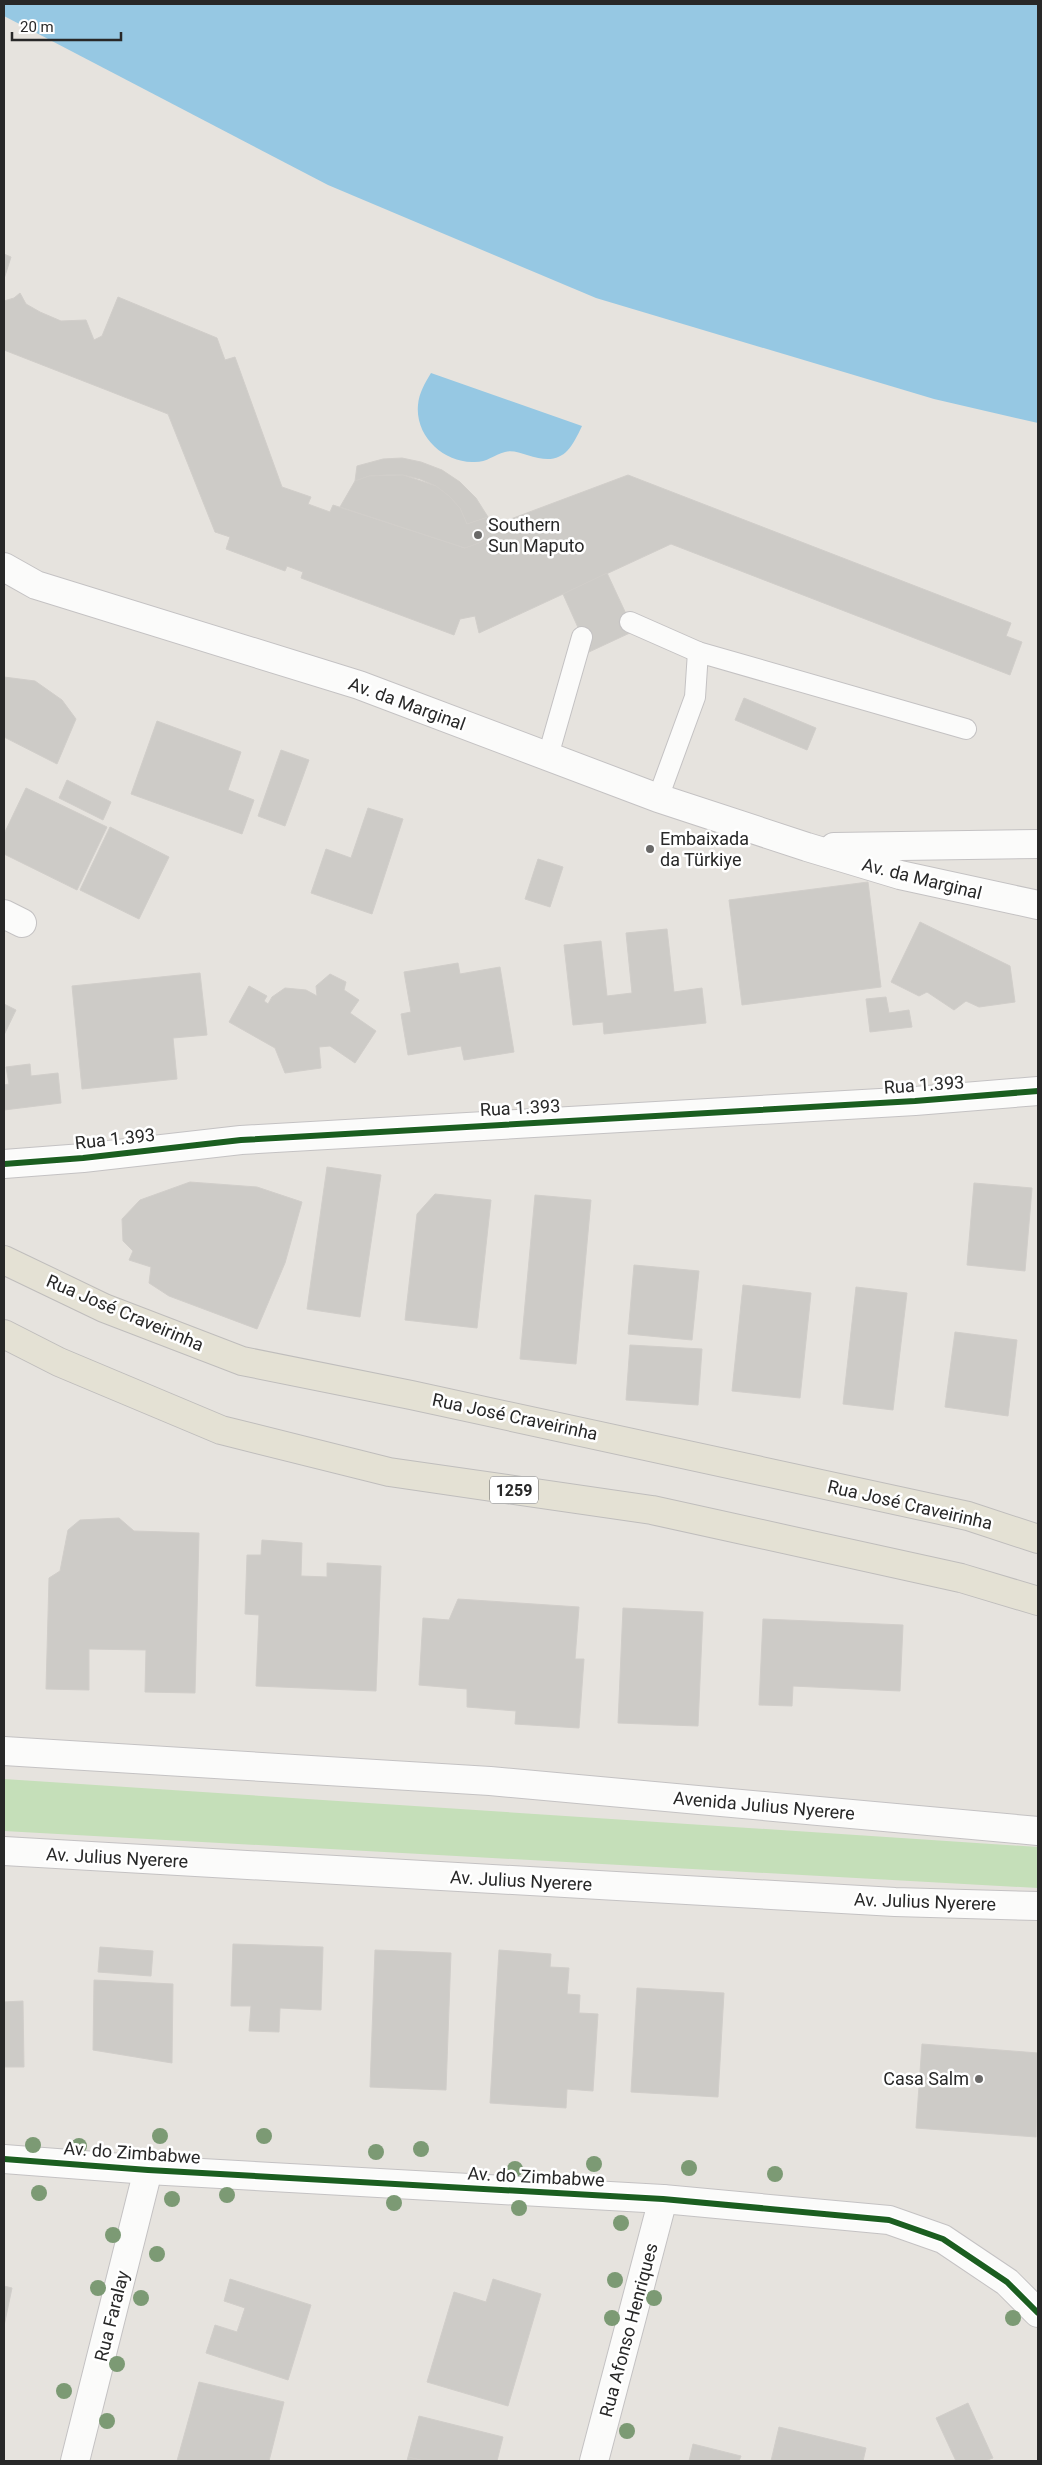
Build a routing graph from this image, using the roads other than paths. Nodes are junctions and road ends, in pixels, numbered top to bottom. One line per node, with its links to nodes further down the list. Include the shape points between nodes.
1 (4, 567): 6 (main road, Av. da Marginal, via 36,584 359,685)
2 (630, 622): 4 (lane)
3 (582, 637): 6 (lane)
4 (698, 652): 5 (lane); 7 (lane, via 695,697)
5 (966, 729)
6 (548, 756): 7 (main road, Av. da Marginal)
7 (658, 798): 9 (main road, Av. da Marginal)
8 (1038, 844): 9 (main road, Av. da Marginal)
9 (808, 848): 10 (main road, Av. da Marginal, via 900,875)
10 (1038, 905)
11 (1038, 1091): 12 (main road, Rua 1.393, via 906,1102 242,1140)
12 (4, 1164)
13 (4, 1260): 15 (main road, Rua José Craveirinha, via 104,1308 242,1361 968,1516)
14 (4, 1334): 16 (main road, 1259, via 59,1362 221,1430 389,1472 662,1512 961,1578)
15 (1038, 1539)
16 (1038, 1601)
17 (4, 1751): 18 (main road, Avenida Julius Nyerere, via 490,1781)
18 (1038, 1831)
19 (4, 1851): 20 (main road, Av. Julius Nyerere, via 895,1902)
20 (1038, 1906)
21 (4, 2159): 22 (main road, Av. do Zimbabwe)
22 (148, 2170): 23 (main road, Av. do Zimbabwe); 25 (main road, Rua Faralay)
23 (663, 2199): 24 (main road, Av. do Zimbabwe, via 889,2220 942,2239 1007,2282); 26 (main road, Rua Afonso Henriques)
24 (1038, 2313)
25 (75, 2461)
26 (594, 2461)

